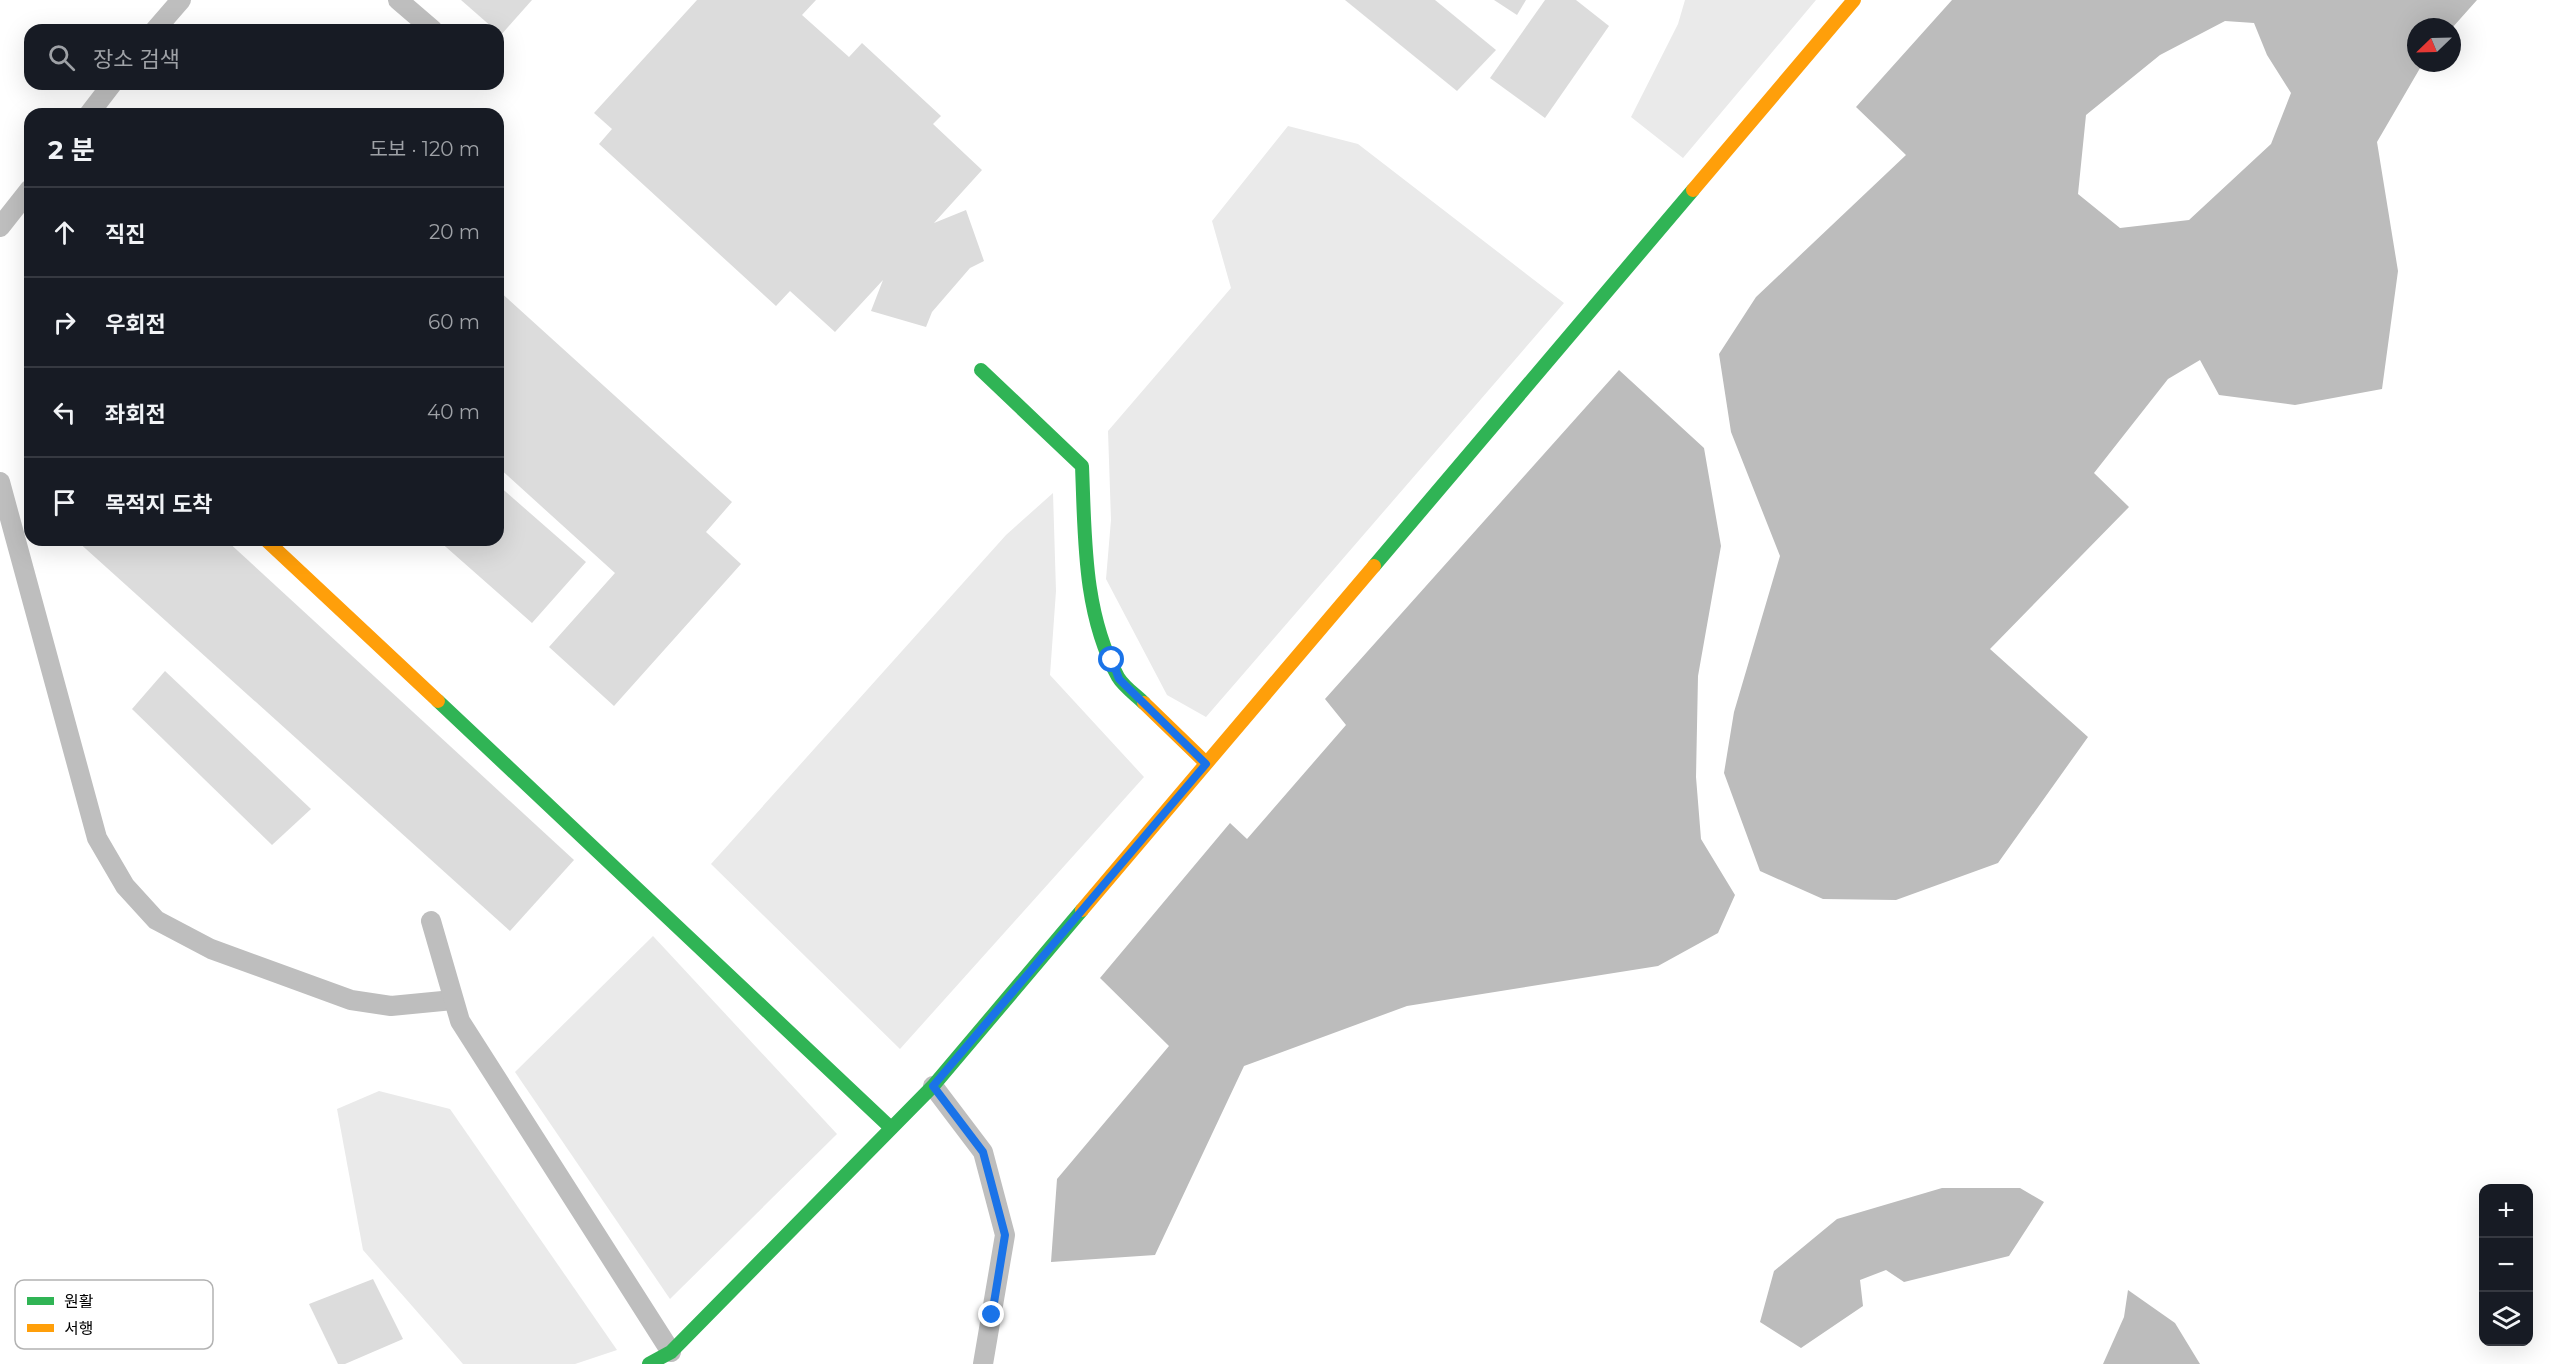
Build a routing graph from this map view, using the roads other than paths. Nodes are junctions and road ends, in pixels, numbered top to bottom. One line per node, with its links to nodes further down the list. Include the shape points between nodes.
1 (181, 0): 4 (lane)
2 (398, 0): 5 (lane)
3 (1854, 0): 13 (street)
4 (160, 24)
5 (427, 24)
6 (107, 90): 7 (lane)
7 (94, 108)
8 (24, 197): 9 (lane)
9 (0, 227)
10 (981, 370): 13 (street, via 1083,466 1087,573 1097,624 1119,679)
11 (0, 482): 15 (lane, via 97,838 125,886 156,920 202,944 351,1000 391,1006)
12 (272, 546): 17 (street)
13 (1206, 764): 16 (street)
14 (430, 921): 15 (lane)
15 (453, 1000): 18 (lane, via 460,1021)
16 (933, 1086): 17 (street); 20 (lane, via 983,1152 1005,1235)
17 (891, 1128): 18 (street)
18 (671, 1352): 19 (street)
19 (649, 1364)
20 (983, 1364)

